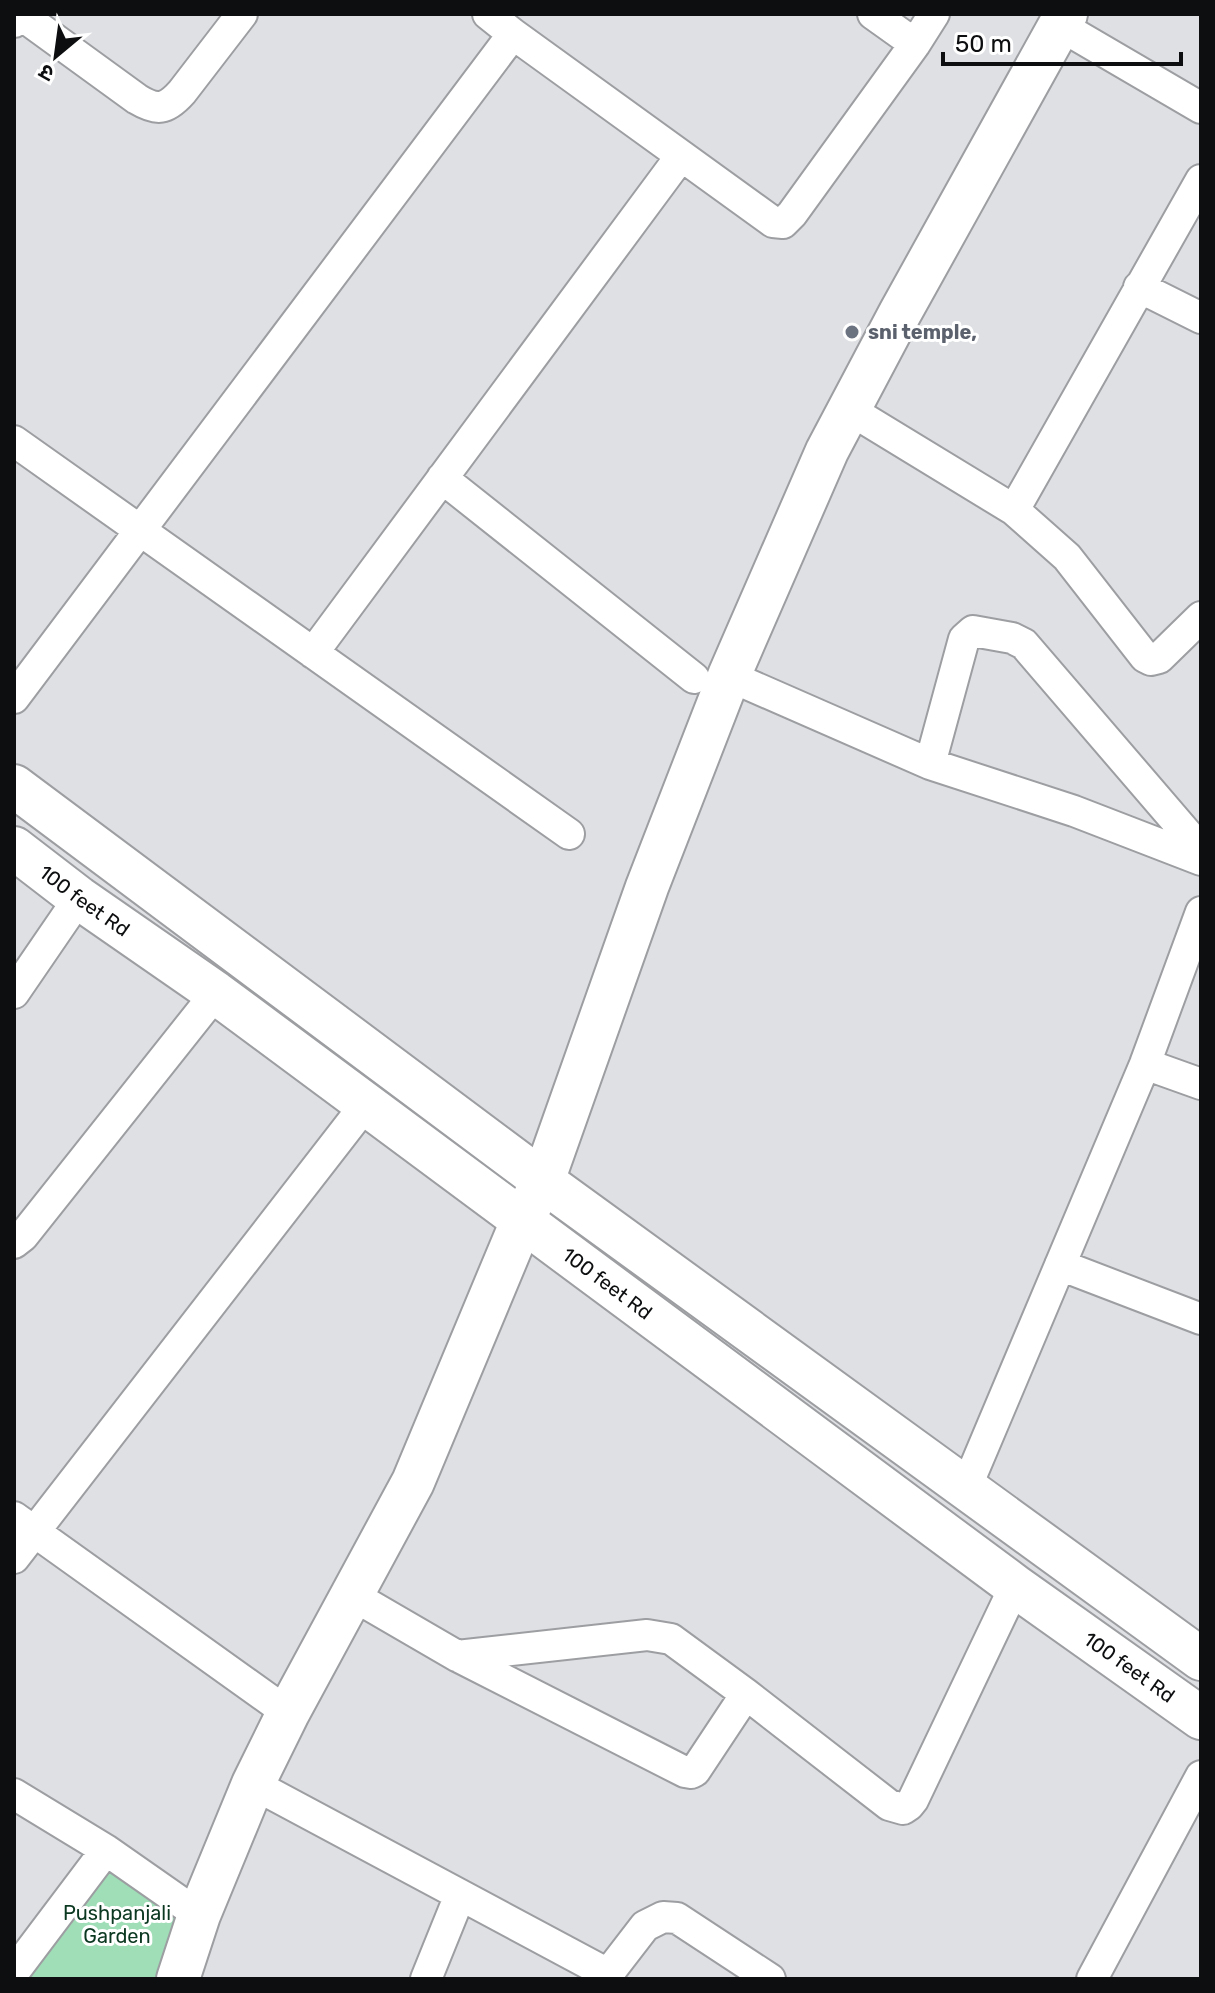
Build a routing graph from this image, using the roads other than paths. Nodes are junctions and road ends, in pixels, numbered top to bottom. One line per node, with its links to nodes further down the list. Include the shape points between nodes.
1 (242, 14): 6 (street, via 182,92 162,108 137,99 20,14)
2 (488, 14): 7 (street)
3 (873, 14): 8 (street)
4 (934, 14): 8 (street)
5 (1063, 20): 9 (street); 14 (main road)
6 (14, 22)
7 (513, 34): 10 (street); 18 (street)
8 (915, 44): 10 (street, via 783,223 773,222)
9 (1201, 108)
10 (681, 156): 16 (street)
11 (1201, 180): 12 (street)
12 (1139, 287): 13 (street); 17 (street)
13 (1201, 318)
14 (850, 410): 17 (street); 21 (main road)
15 (14, 441): 18 (street)
16 (442, 478): 20 (street); 21 (street)
17 (1014, 510): 19 (street, via 1067,557 1145,657 1159,658)
18 (140, 531): 20 (street); 22 (street)
19 (1201, 617)
20 (313, 653): 25 (street)
21 (712, 677): 23 (street); 36 (main road, via 647,887)
22 (14, 698)
23 (930, 764): 27 (street, via 964,639 973,631 1012,638 1024,644); 28 (street)
24 (14, 786): 36 (main road)
25 (569, 834)
26 (14, 848): 29 (main road, 100 feet Rd)
27 (1201, 850)
28 (1201, 860)
29 (79, 898): 31 (street); 32 (main road, 100 feet Rd)
30 (1201, 912): 33 (street)
31 (14, 993)
32 (216, 993): 35 (main road, 100 feet Rd); 38 (street)
33 (1145, 1064): 34 (street); 39 (street)
34 (1201, 1084)
35 (366, 1104): 37 (main road, 100 feet Rd); 42 (street)
36 (543, 1181): 37 (main road); 41 (main road)
37 (522, 1221): 44 (main road, 100 feet Rd); 45 (main road, via 413,1482)
38 (14, 1243)
39 (1060, 1265): 40 (street); 41 (street)
40 (1201, 1319)
41 (966, 1488): 47 (main road)
42 (24, 1524): 43 (street); 49 (street)
43 (14, 1558)
44 (1015, 1586): 48 (street, via 913,1800 903,1809 889,1805); 50 (main road, 100 feet Rd)
45 (352, 1595): 46 (street); 49 (main road)
46 (457, 1656): 48 (street, via 647,1635 671,1639); 48 (street, via 691,1773)
47 (1201, 1659)
48 (746, 1694)
49 (288, 1713): 52 (main road)
50 (1201, 1718)
51 (1201, 1776): 62 (street)
52 (253, 1784): 55 (street); 56 (main road)
53 (14, 1794): 54 (street)
54 (106, 1850): 56 (street); 57 (street)
55 (460, 1895): 58 (street); 60 (street)
56 (199, 1915): 59 (main road)
57 (14, 1972)
58 (606, 1976): 61 (street, via 645,1926 663,1917 677,1918)
59 (178, 1979)
60 (426, 1979)
61 (770, 1979)
62 (1092, 1979)

